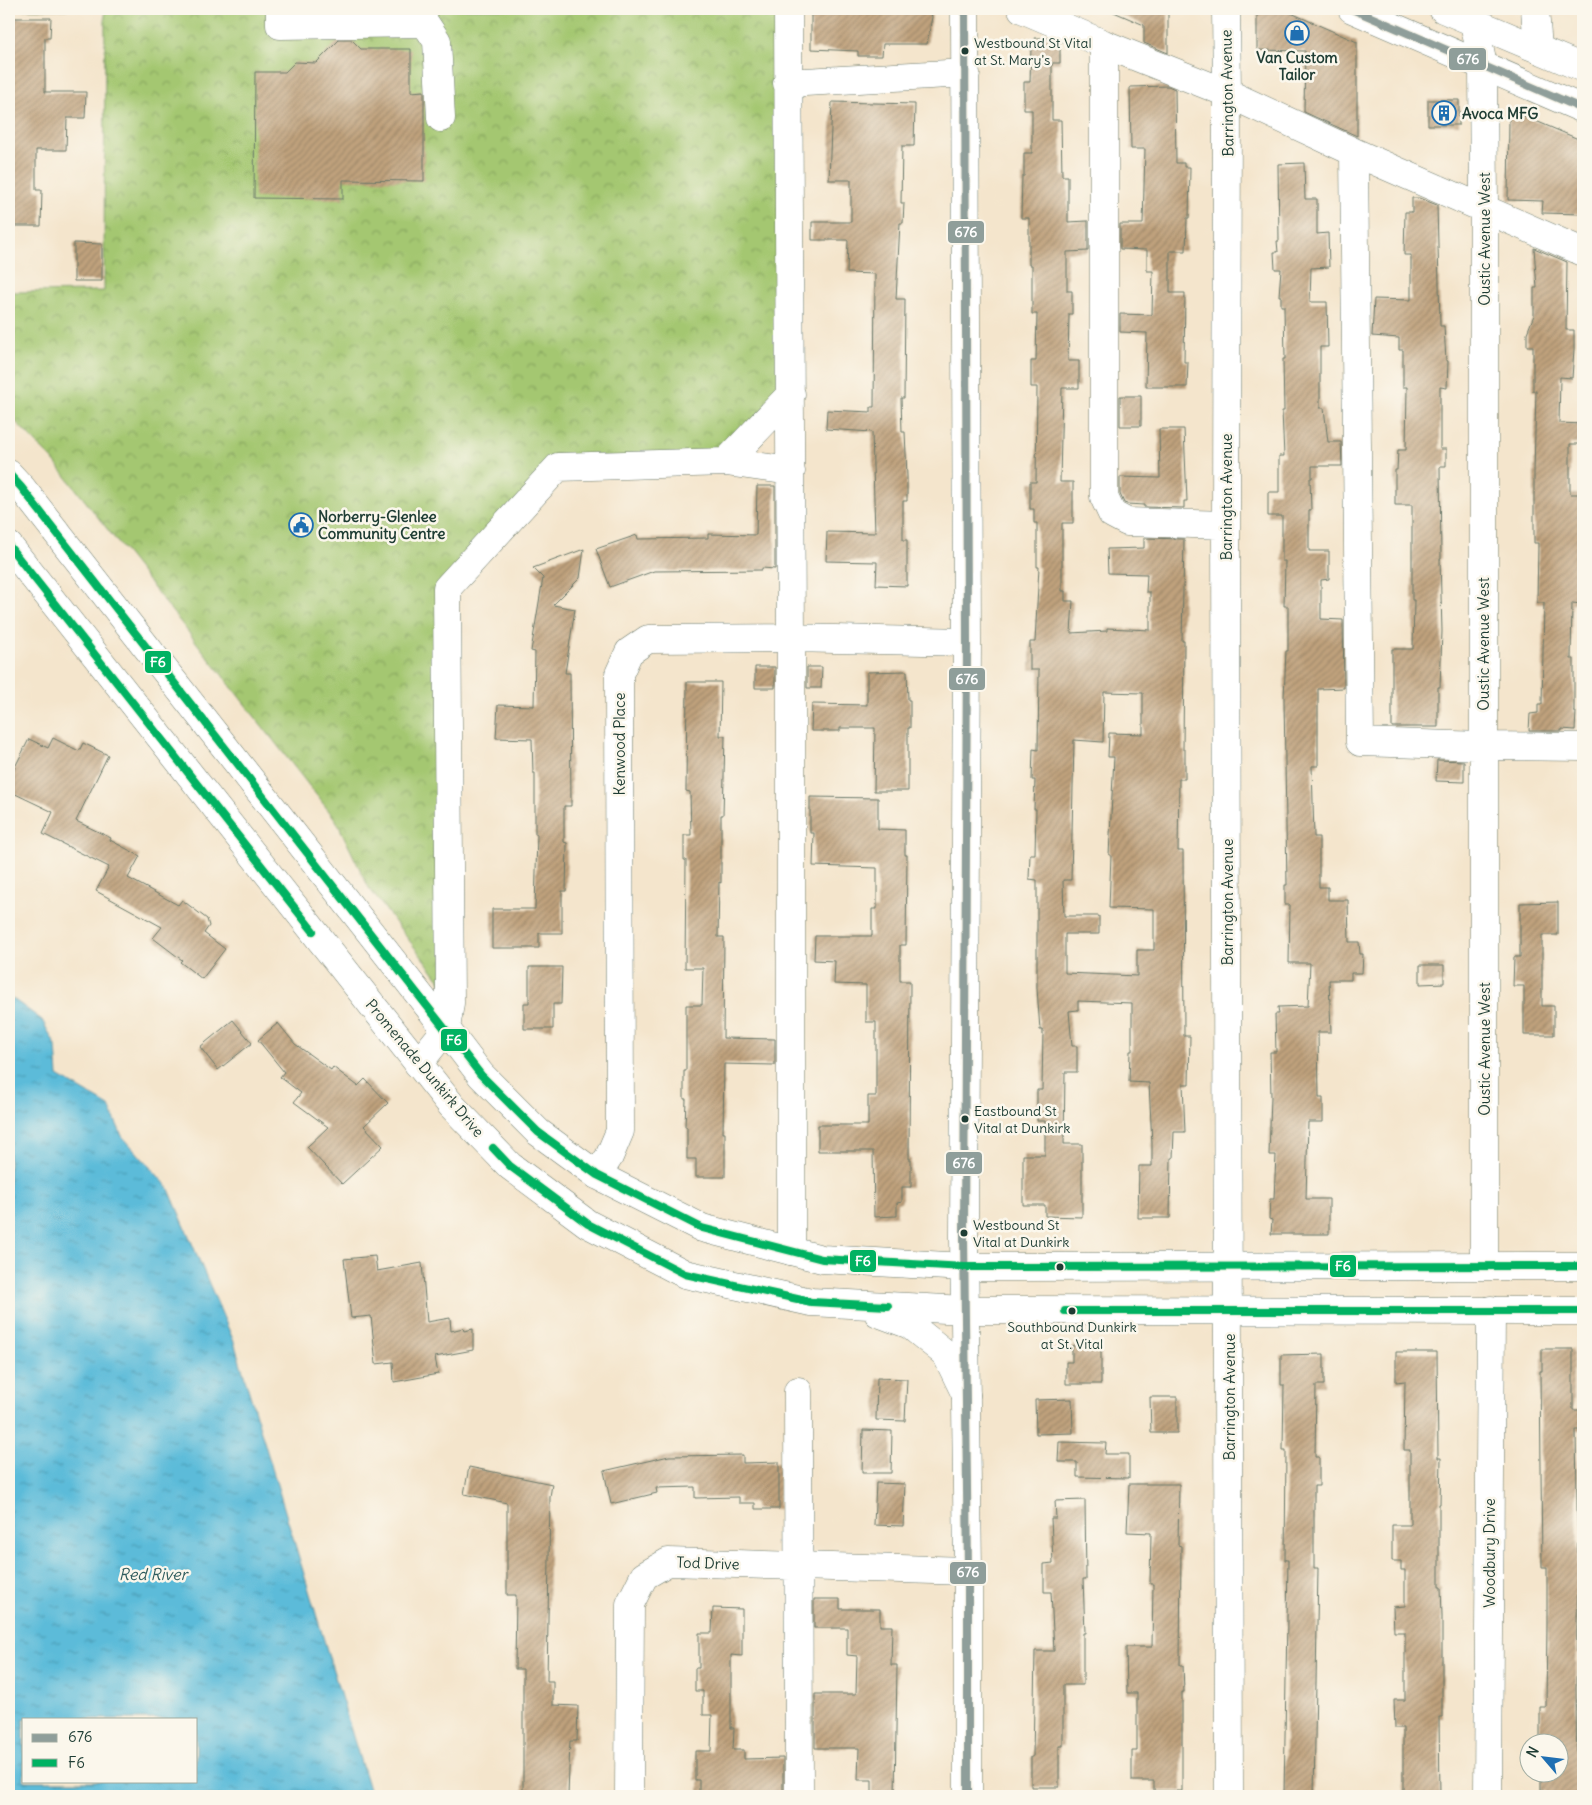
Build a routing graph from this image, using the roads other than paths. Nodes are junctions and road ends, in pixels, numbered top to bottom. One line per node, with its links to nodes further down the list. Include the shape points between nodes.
1 (788, 9): 15 (street)
2 (965, 9): 14 (street)
3 (1022, 9): 10 (street)
4 (1226, 9): 16 (street, Barrington Avenue)
5 (1352, 9): 12 (street)
6 (1443, 9): 8 (street)
7 (1535, 9): 11 (street)
8 (1474, 16): 11 (street); 12 (street, Oustic Avenue West)
9 (280, 17): 18 (street, via 424,23 437,41)
10 (1104, 44): 16 (street); 26 (street, via 1104,498 1112,514 1127,522)
11 (1538, 49): 13 (street)
12 (1483, 66): 17 (street); 20 (street, Oustic Avenue West)
13 (1583, 68)
14 (966, 73): 15 (street); 29 (street)
15 (788, 84): 22 (street)
16 (1227, 93): 19 (street); 26 (street, Barrington Avenue)
17 (1583, 109)
18 (441, 118)
19 (1354, 152): 20 (street); 30 (street, via 1360,742)
20 (1484, 208): 21 (street); 30 (street, Oustic Avenue West)
21 (1583, 252)
22 (791, 394): 23 (street); 24 (street)
23 (726, 462): 24 (street); 32 (street, via 558,467 447,588 450,1003)
24 (791, 470): 28 (street)
25 (9, 474): 32 (street)
26 (1226, 525): 36 (street, Barrington Avenue)
27 (9, 546): 33 (street, Promenade Dunkirk Drive)
28 (792, 638): 29 (street, Kenwood Place); 34 (street, Kenwood Place, via 648,639 629,652 619,674 620,1131 609,1157); 35 (street)
29 (967, 642): 38 (street)
30 (1483, 746): 31 (street); 37 (street, Oustic Avenue West)
31 (1583, 747)
32 (446, 1029): 33 (street); 34 (street, via 481,1075 532,1125)
33 (418, 1064): 40 (street, Promenade Dunkirk Drive, via 452,1106 510,1166 588,1224 685,1274 811,1302)
34 (597, 1174): 35 (street, via 702,1228)
35 (791, 1251): 38 (street, via 822,1259)
36 (1228, 1265): 37 (street); 38 (street); 43 (street, Barrington Avenue)
37 (1484, 1265): 39 (street)
38 (965, 1266): 41 (street)
39 (1583, 1266)
40 (858, 1305): 41 (street, Promenade Dunkirk Drive); 46 (street, via 910,1325 946,1354)
41 (965, 1310): 43 (street, Promenade Dunkirk Drive); 46 (street)
42 (1490, 1310): 43 (street, Promenade Dunkirk Drive); 44 (street, Promenade Dunkirk Drive); 53 (street, Woodbury Drive)
43 (1229, 1311): 52 (street, Barrington Avenue)
44 (1583, 1311)
45 (798, 1391): 47 (street)
46 (966, 1395): 48 (street)
47 (799, 1566): 48 (street, Tod Drive); 49 (street, Tod Drive, via 668,1562 644,1576 630,1604); 50 (street)
48 (968, 1571): 51 (street)
49 (629, 1796)
50 (799, 1796)
51 (968, 1796)
52 (1230, 1796)
53 (1488, 1796)

